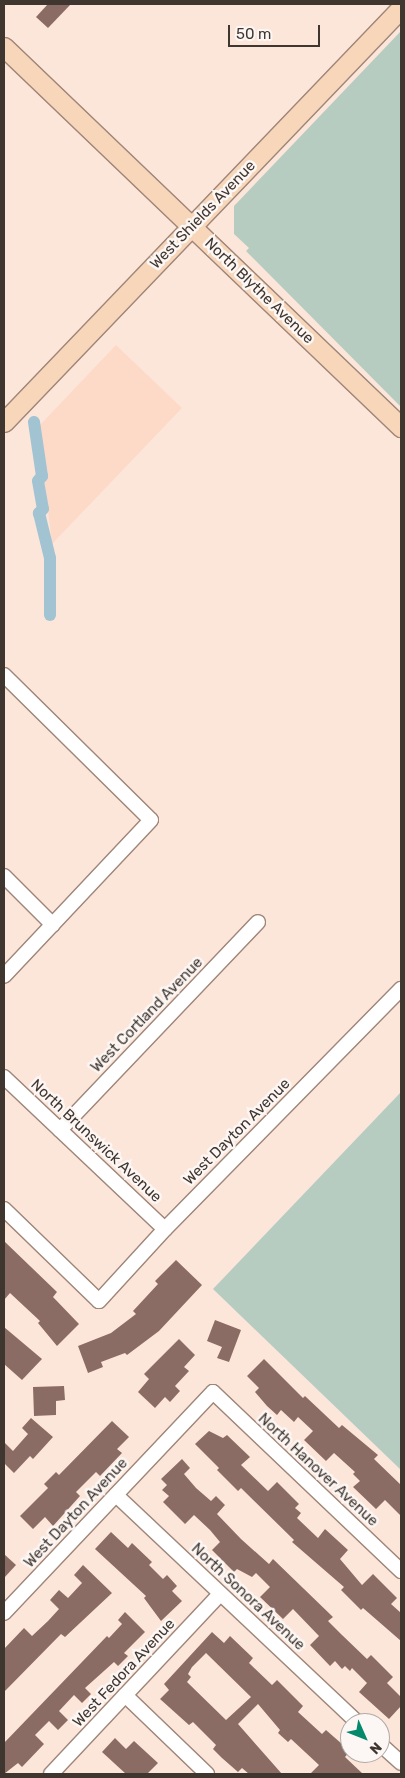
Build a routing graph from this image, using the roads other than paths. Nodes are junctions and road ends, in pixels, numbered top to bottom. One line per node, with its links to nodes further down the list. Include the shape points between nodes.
1 (401, 8): 3 (street, West Shields Avenue)
2 (5, 50): 3 (street, North Blythe Avenue)
3 (192, 227): 4 (street, West Shields Avenue); 5 (street, North Blythe Avenue)
4 (4, 422)
5 (401, 427)
6 (4, 675): 9 (street, via 152,820)
7 (4, 876): 9 (street)
8 (258, 922): 13 (street, West Cortland Avenue)
9 (53, 925): 10 (street)
10 (4, 976)
11 (401, 989): 15 (street, West Dayton Avenue)
12 (4, 1076): 13 (street, North Brunswick Avenue)
13 (60, 1130): 15 (street, North Brunswick Avenue)
14 (4, 1209): 15 (street, West Dayton Avenue, via 99,1301)
15 (165, 1229)
16 (212, 1392): 17 (street, West Dayton Avenue); 18 (street, North Hanover Avenue)
17 (116, 1494): 19 (street, North Sonora Avenue); 20 (street, West Dayton Avenue)
18 (401, 1571)
19 (220, 1594): 21 (street, West Fedora Avenue); 22 (street, North Sonora Avenue)
20 (4, 1613)
21 (125, 1695): 25 (street, West Fedora Avenue); 26 (street)
22 (347, 1713)
23 (390, 1754): 24 (street)
24 (401, 1764)
25 (51, 1774)
26 (207, 1774)

